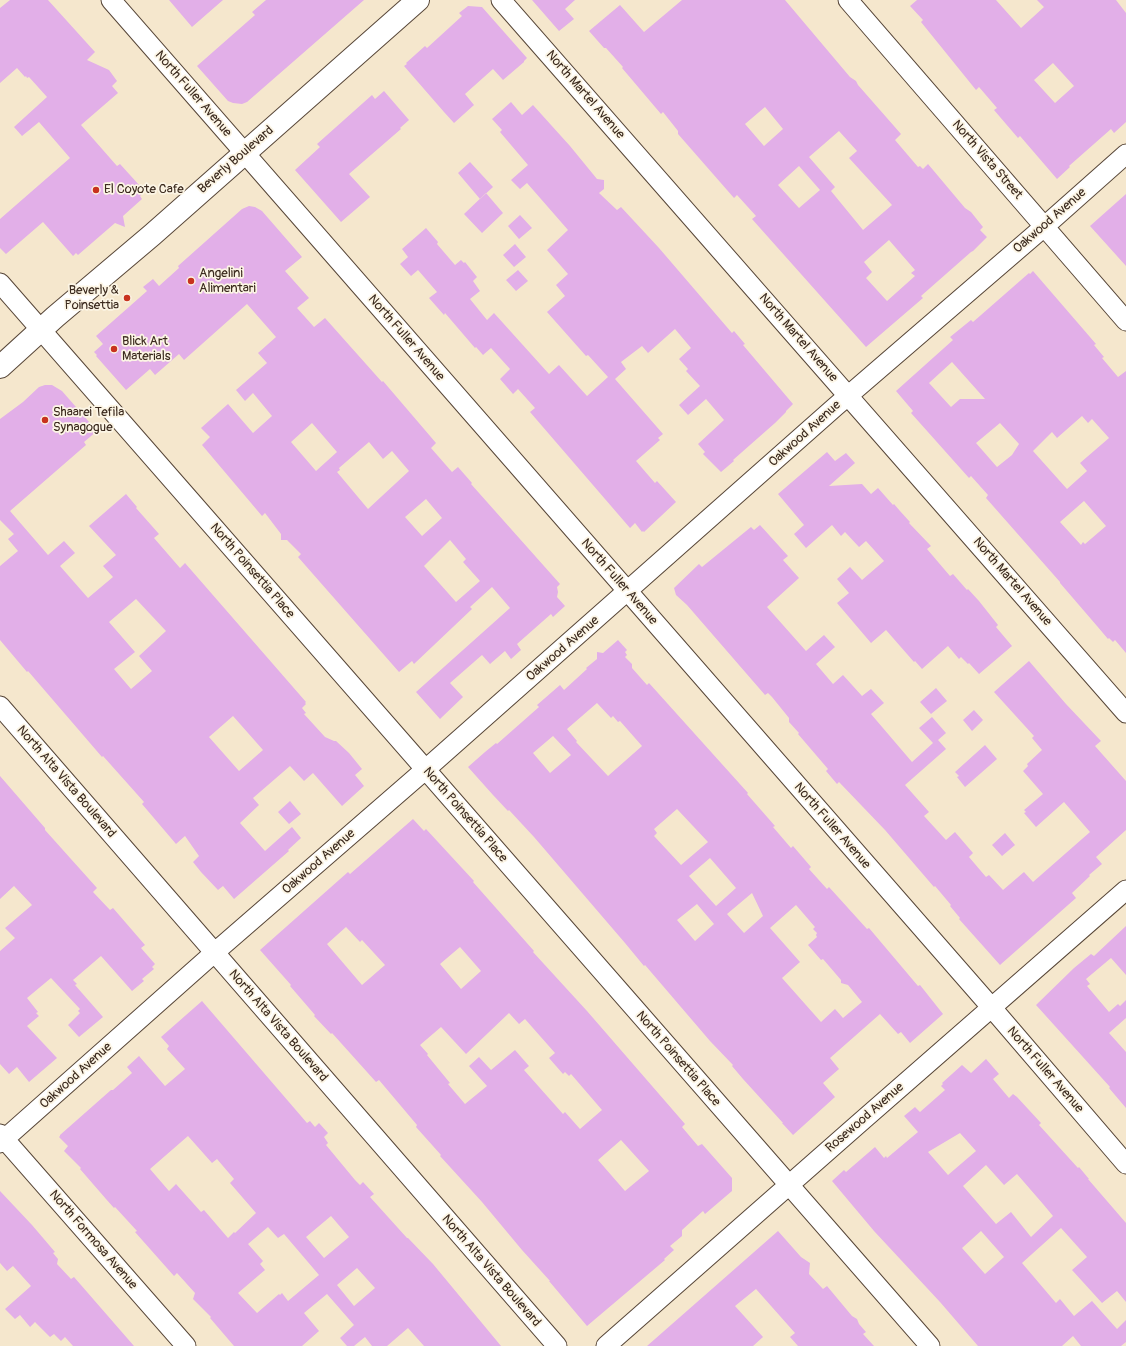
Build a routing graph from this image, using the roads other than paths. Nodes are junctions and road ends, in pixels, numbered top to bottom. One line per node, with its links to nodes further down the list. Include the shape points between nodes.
1 (111, 0): 5 (street, North Fuller Avenue)
2 (418, 0): 5 (main road, Beverly Boulevard)
3 (501, 0): 12 (street, North Martel Avenue)
4 (848, 0): 7 (street, North Vista Street)
5 (244, 153): 10 (main road, Beverly Boulevard); 13 (street, North Fuller Avenue)
6 (1126, 154): 7 (street, Oakwood Avenue)
7 (1045, 226): 9 (street, North Vista Street); 12 (street, Oakwood Avenue)
8 (0, 284): 10 (street, North Poinsettia Place)
9 (1126, 321)
10 (41, 330): 11 (main road, Beverly Boulevard); 16 (street, North Poinsettia Place)
11 (0, 367)
12 (849, 395): 13 (street, Oakwood Avenue); 15 (street, North Martel Avenue)
13 (628, 592): 16 (street, Oakwood Avenue); 19 (street, North Fuller Avenue)
14 (0, 706): 18 (street, North Alta Vista Boulevard)
15 (1126, 713)
16 (426, 770): 18 (street, Oakwood Avenue); 22 (street, North Poinsettia Place)
17 (1126, 890): 19 (street, Rosewood Avenue)
18 (214, 953): 20 (street, Oakwood Avenue); 24 (street, North Alta Vista Boulevard)
19 (992, 1008): 21 (street, North Fuller Avenue); 22 (street, Rosewood Avenue)
20 (2, 1139): 23 (street, North Formosa Avenue)
21 (1126, 1164)
22 (788, 1184): 25 (street, Rosewood Avenue); 26 (street, North Poinsettia Place)
23 (186, 1346)
24 (557, 1346)
25 (606, 1346)
26 (930, 1346)

